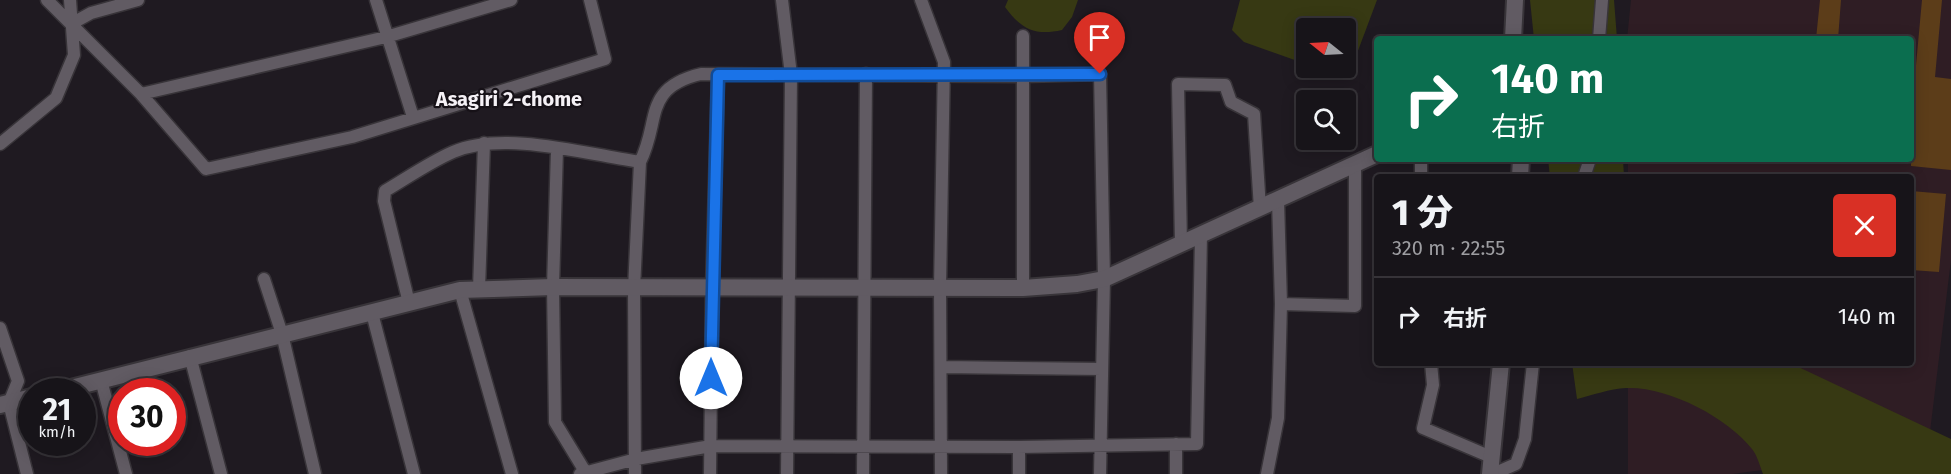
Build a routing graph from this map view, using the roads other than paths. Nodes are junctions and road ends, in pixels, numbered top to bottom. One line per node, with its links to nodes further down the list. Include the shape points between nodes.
1 (47, 0): 11 (street)
2 (70, 0): 11 (street)
3 (138, 0): 11 (street, via 91,13)
4 (376, 0): 15 (street)
5 (511, 0): 15 (street)
6 (590, 0): 22 (street, via 605,59)
7 (782, 0): 18 (street)
8 (921, 0): 19 (street, via 944,62)
9 (1515, 0): 13 (street)
10 (1602, 0): 14 (street)
11 (71, 24): 21 (street); 24 (street, via 74,55 56,98)
12 (1023, 36): 20 (street)
13 (1513, 36)
14 (1599, 36)
15 (386, 37): 21 (street); 22 (street)
16 (866, 74): 18 (street); 19 (street); 37 (street)
17 (718, 75): 18 (street); 27 (street, via 688,77 667,88 653,113 649,145); 42 (street)
18 (791, 75): 36 (street)
19 (945, 75): 20 (street); 38 (street)
20 (1024, 76): 34 (street, via 1100,74); 39 (street)
21 (141, 94): 22 (street, via 206,169 352,137)
22 (413, 117)
23 (484, 143): 25 (street); 40 (street); 44 (street, via 453,152 385,191 384,201)
24 (0, 144)
25 (557, 149): 27 (street); 35 (street)
26 (1374, 156): 28 (street)
27 (640, 162): 41 (street)
28 (1355, 165): 29 (street); 45 (street, via 1355,306)
29 (1278, 200): 30 (street); 45 (street)
30 (1260, 209): 31 (street); 32 (street, via 1254,114 1231,102 1225,85 1178,84)
31 (1201, 236): 32 (street); 59 (street, via 1197,444)
32 (1181, 245): 34 (street)
33 (264, 279): 48 (street)
34 (1104, 279): 39 (street); 54 (street)
35 (554, 287): 40 (street); 41 (street); 67 (street, via 555,422)
36 (788, 288): 37 (street); 42 (street); 61 (street)
37 (863, 288): 38 (street); 62 (street)
38 (940, 288): 39 (street); 53 (street)
39 (1023, 288)
40 (479, 289): 43 (street)
41 (634, 289): 42 (street); 65 (street)
42 (712, 289): 60 (street)
43 (460, 290): 44 (street); 73 (street)
44 (409, 303): 46 (street)
45 (1281, 304): 82 (street, via 1278,418)
46 (372, 313): 48 (street); 72 (street)
47 (0, 328): 57 (street, via 18,381)
48 (282, 334): 49 (street); 71 (street)
49 (190, 356): 55 (street); 70 (street)
50 (1431, 366): 66 (street, via 1433,385 1423,428)
51 (1501, 366): 66 (street)
52 (1533, 366): 66 (street, via 1525,439 1516,464)
53 (942, 367): 54 (street); 63 (street)
54 (1102, 369): 58 (street)
55 (101, 380): 56 (street); 69 (street)
56 (96, 381)
57 (4, 404): 68 (street)
58 (1100, 444): 59 (street); 64 (street); 80 (street)
59 (1176, 444): 81 (street)
60 (711, 446): 61 (street); 65 (street); 75 (street)
61 (787, 446): 62 (street); 76 (street)
62 (863, 446): 63 (street); 77 (street)
63 (941, 447): 64 (street); 78 (street)
64 (1019, 447): 79 (street)
65 (636, 459): 67 (street); 74 (street)
66 (1491, 468)
67 (583, 473)
68 (27, 474)
69 (126, 474)
70 (221, 474)
71 (315, 474)
72 (414, 474)
73 (512, 474)
74 (635, 474)
75 (710, 474)
76 (787, 474)
77 (863, 474)
78 (941, 474)
79 (1019, 474)
80 (1100, 474)
81 (1176, 474)
82 (1267, 474)

